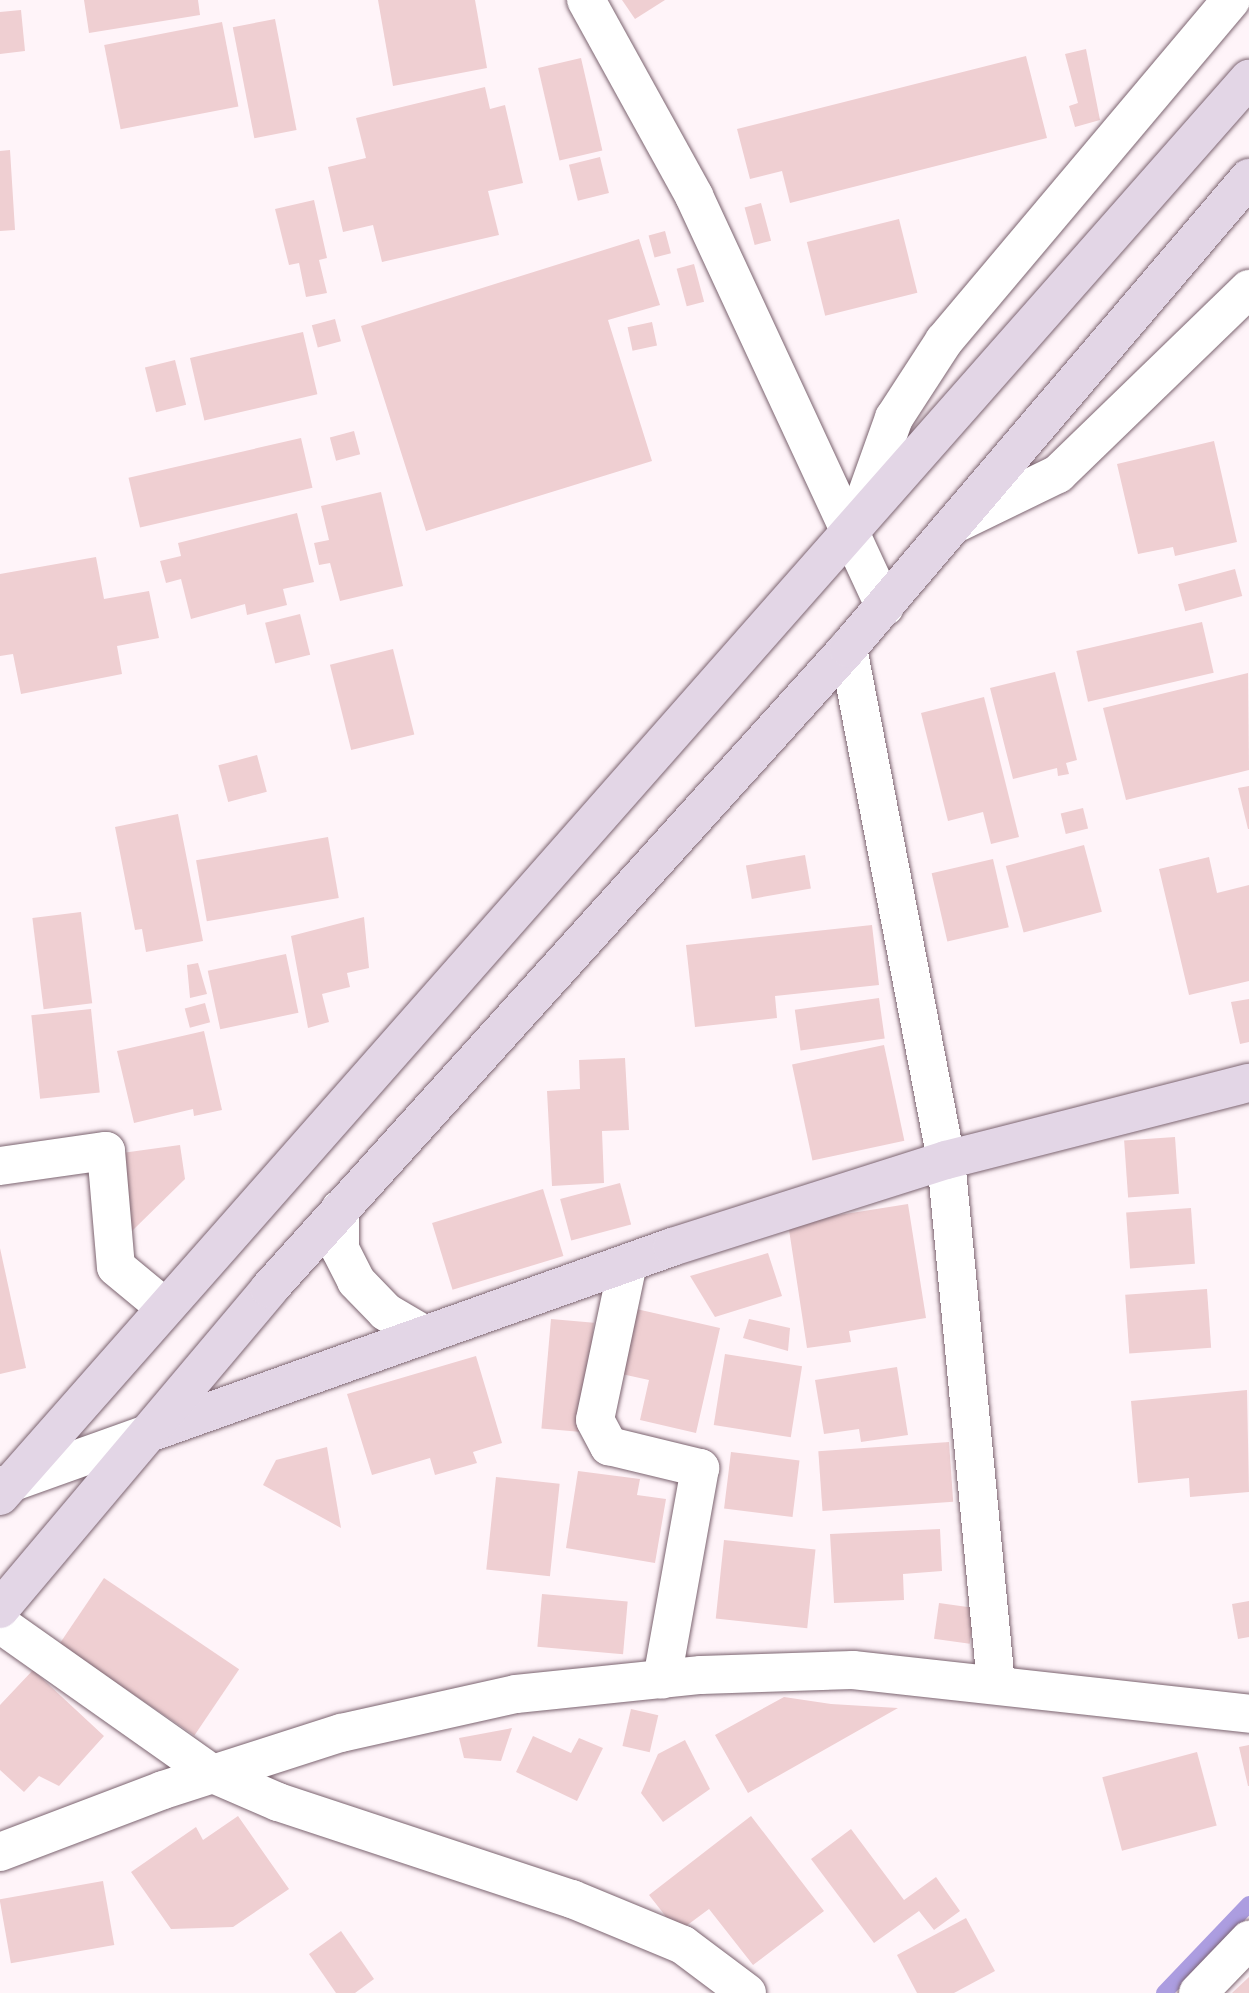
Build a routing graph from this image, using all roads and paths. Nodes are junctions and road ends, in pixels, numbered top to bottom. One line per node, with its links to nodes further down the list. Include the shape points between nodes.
1 (586, 0): 8 (street, via 694,196)
2 (1231, 0): 8 (street, via 944,341 894,418)
3 (1249, 79): 8 (street)
4 (1249, 178): 7 (street)
5 (1249, 289): 6 (street)
6 (1232, 324): 7 (street, via 1166,364 1058,474)
7 (959, 522): 9 (street)
8 (852, 536): 9 (street); 16 (street)
9 (885, 607): 10 (street)
10 (848, 648): 12 (street); 14 (street)
11 (1249, 1083): 12 (street)
12 (946, 1160): 15 (street); 23 (street)
13 (0, 1166): 16 (street, via 106,1151 116,1267)
14 (340, 1209): 17 (street, via 340,1249 356,1281 386,1312); 18 (street)
15 (628, 1263): 17 (street); 22 (street, via 596,1420 609,1446 699,1468)
16 (162, 1305): 19 (street)
17 (423, 1334): 18 (street)
18 (147, 1434): 19 (street); 20 (street)
19 (4, 1488)
20 (0, 1609)
21 (0, 1624): 25 (street)
22 (662, 1679): 23 (street, via 853,1670); 25 (street, via 516,1695 341,1733)
23 (996, 1684): 24 (street)
24 (1249, 1714)
25 (211, 1773): 26 (street); 28 (street, via 278,1802 584,1904 683,1945)
26 (0, 1852)
27 (1249, 1940): 29 (street)
28 (747, 1993)
29 (1198, 1993)

